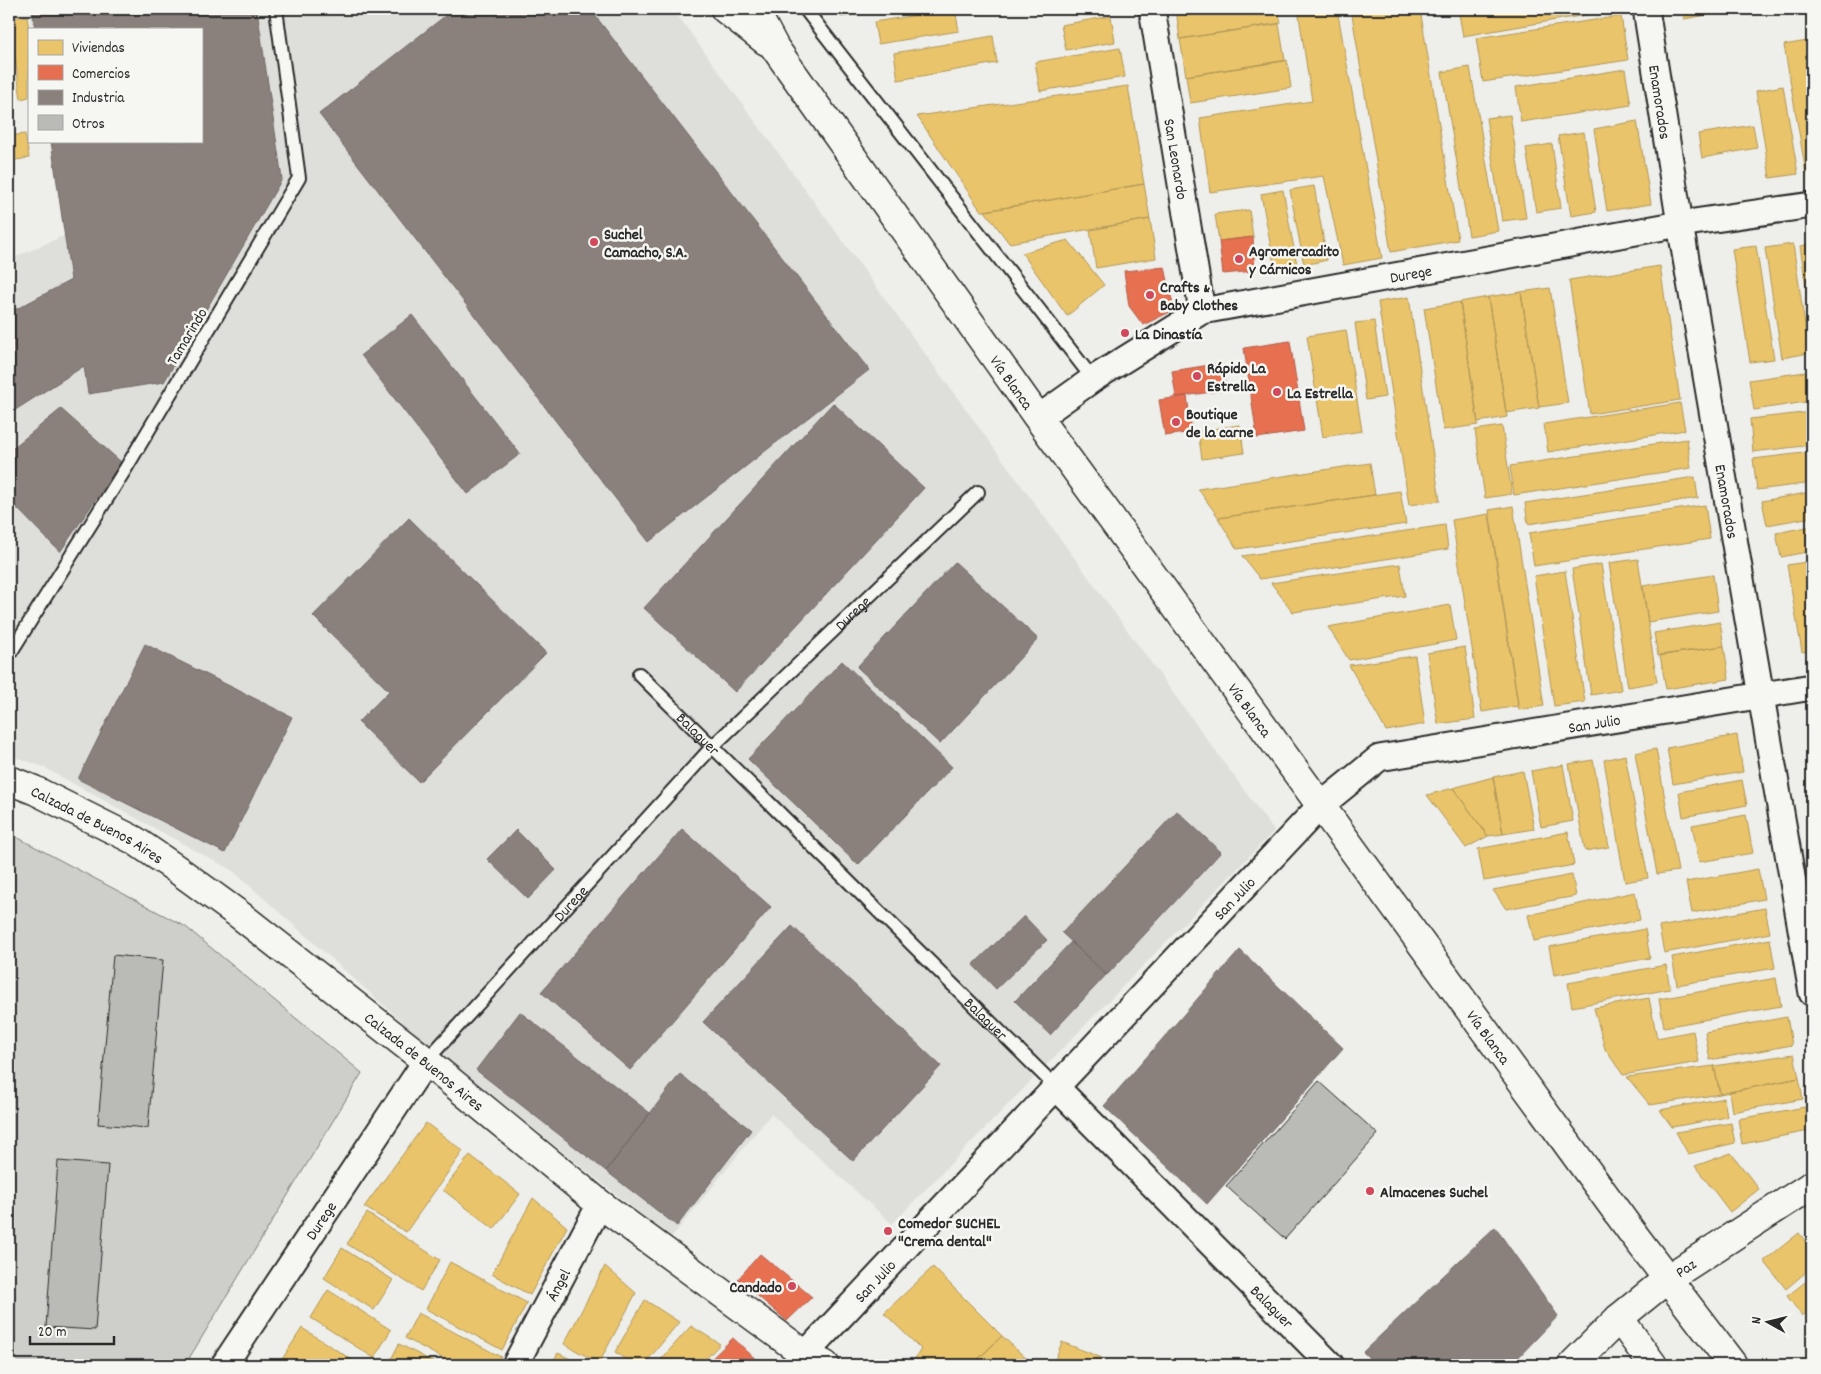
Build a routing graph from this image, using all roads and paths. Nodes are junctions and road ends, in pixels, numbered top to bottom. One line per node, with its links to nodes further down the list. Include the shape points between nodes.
1 (276, 9): 14 (lane, Tamarindo, via 299,178 126,468)
2 (725, 9): 7 (main road, Vía Blanca)
3 (754, 9): 7 (main road, Vía Blanca)
4 (805, 9): 11 (lane)
5 (1152, 9): 10 (street, San Leonardo)
6 (1646, 9): 9 (street, Enamorados)
7 (775, 48): 12 (main road, Vía Blanca)
8 (1812, 205): 9 (street, Durege)
9 (1680, 224): 10 (street, Durege); 17 (street, Enamorados)
10 (1202, 311): 11 (street, Durege)
11 (1093, 379): 12 (street, Durege)
12 (1038, 418): 20 (main road, Vía Blanca)
13 (978, 492): 18 (lane, Durege)
14 (9, 655)
15 (639, 674): 18 (lane, Balaguer)
16 (1812, 687): 17 (street, San Julio)
17 (1760, 696): 20 (street, San Julio, via 1379,758); 21 (street, Enamorados)
18 (714, 746): 22 (lane, Durege); 23 (lane, Balaguer)
19 (9, 780): 22 (main road, Calzada de Buenos Aires, via 134,840 241,916)
20 (1320, 806): 23 (street, San Julio); 26 (main road, Vía Blanca)
21 (1812, 993)
22 (426, 1061): 25 (main road, Calzada de Buenos Aires); 29 (street, Durege)
23 (1056, 1087): 28 (street, San Julio); 31 (street, Balaguer)
24 (1812, 1185): 26 (main road, Paz)
25 (600, 1204): 28 (main road, Calzada de Buenos Aires); 30 (street, Ángel)
26 (1667, 1279): 27 (main road, Paz); 34 (main road, Vía Blanca)
27 (1619, 1318): 32 (main road, Paz); 33 (main road)
28 (808, 1362)
29 (224, 1365)
30 (515, 1365)
31 (1331, 1365)
32 (1572, 1365)
33 (1653, 1365)
34 (1733, 1365)

